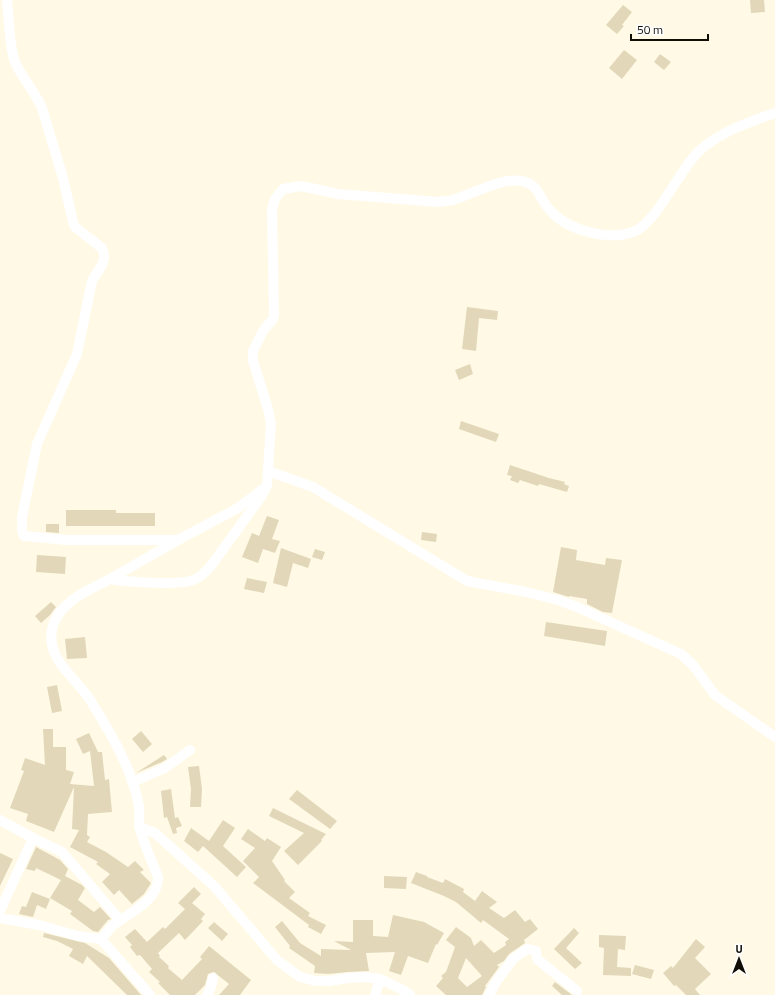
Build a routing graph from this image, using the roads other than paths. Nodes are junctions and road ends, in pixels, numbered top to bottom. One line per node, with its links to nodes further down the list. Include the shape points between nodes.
1 (7, 0): 5 (street, via 12,50 42,108 63,178 72,222 99,245 104,254 102,265 92,281 77,354 38,444 22,517 22,531 24,536 31,538)
2 (775, 113): 3 (street, via 719,136 700,150 657,210 634,232 621,235 601,235 584,231 559,219 548,209 535,188 526,182 504,182 452,200 438,202 338,194 301,186 283,189 275,199 272,210 274,315 253,351 271,424)
3 (268, 471): 4 (street); 7 (street, via 312,486 467,581 558,600 681,654 693,664 715,695)
4 (267, 485): 5 (street, via 238,508); 6 (street, via 253,508 201,576 191,581 176,583)
5 (178, 540): 6 (street)
6 (110, 579): 9 (street, via 78,596 59,613 52,628 52,644 57,660 87,693 110,731)
7 (775, 737)
8 (190, 750): 9 (street, via 165,768)
9 (133, 782): 11 (street, via 139,808)
10 (0, 820): 12 (street)
11 (139, 827): 15 (street, via 158,877 158,884 147,900); 18 (street, via 155,833 214,886 277,960 300,977 329,982 348,978)
12 (33, 838): 13 (street); 15 (street, via 62,852)
13 (0, 911)
14 (0, 918): 16 (street)
15 (120, 920): 16 (street)
16 (101, 939): 20 (street)
17 (213, 978): 21 (street)
18 (380, 979): 22 (street); 23 (street)
19 (577, 991): 24 (street, via 537,959 536,951 527,949 513,959)
20 (150, 995)
21 (207, 995)
22 (375, 995)
23 (410, 995)
24 (489, 995)

